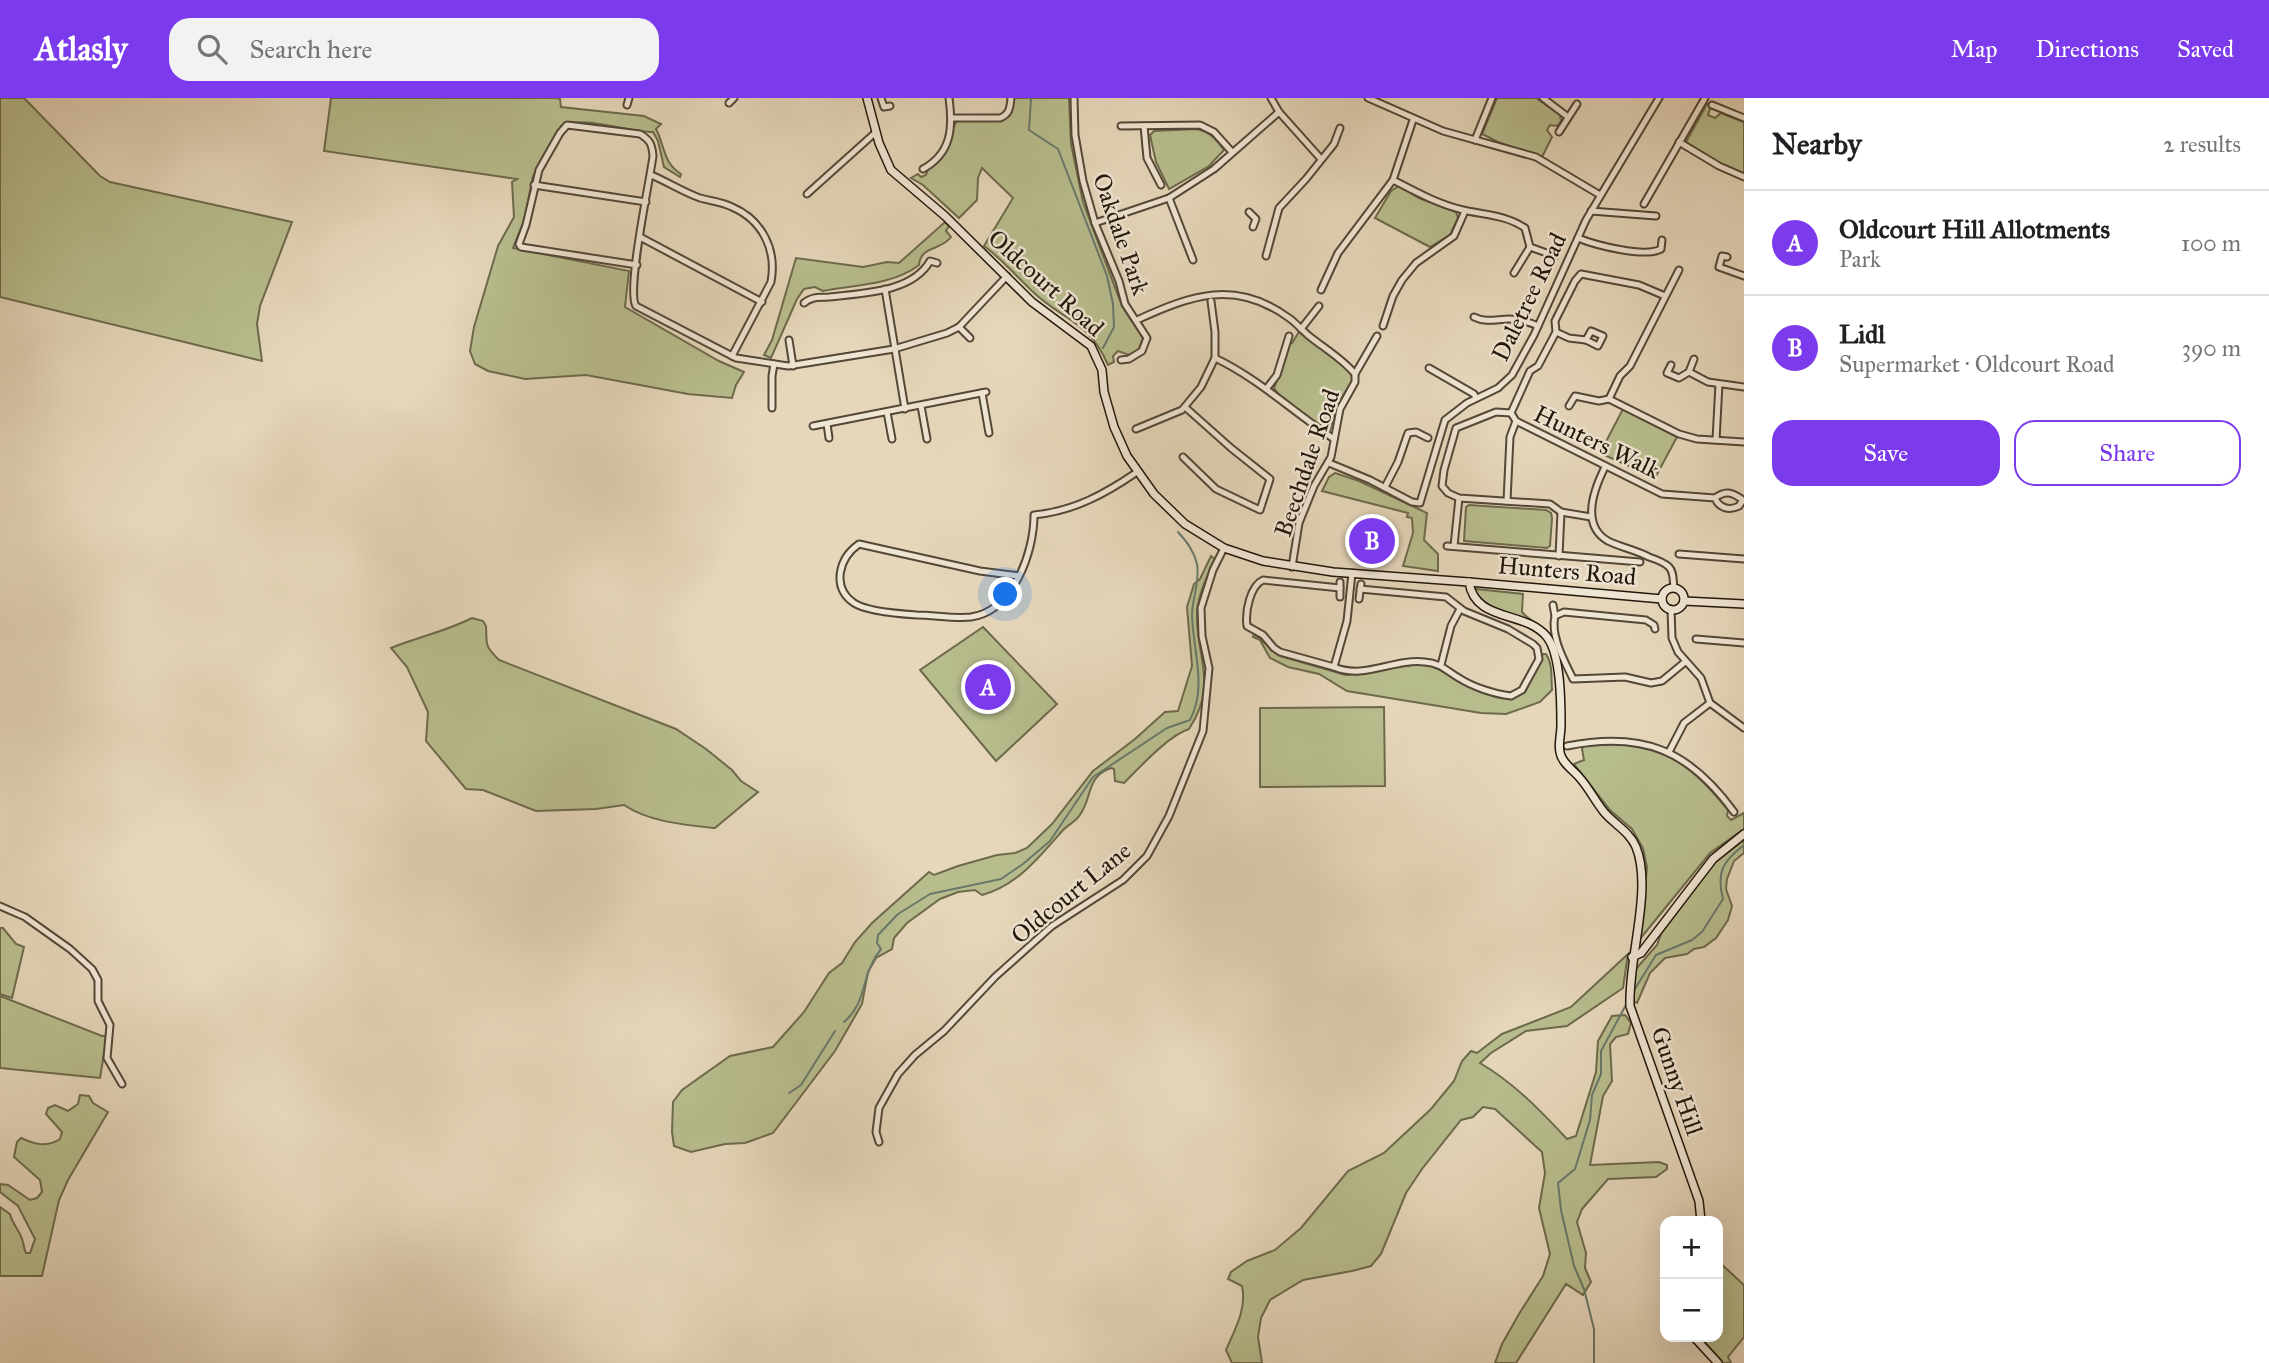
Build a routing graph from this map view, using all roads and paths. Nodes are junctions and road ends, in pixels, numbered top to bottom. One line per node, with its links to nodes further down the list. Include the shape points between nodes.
1 (629, 98): 14 (street)
2 (867, 98): 25 (street, Oldcourt Road)
3 (881, 98): 16 (street, via 884,107)
4 (949, 98): 19 (street)
5 (1012, 98): 19 (street, via 1010,110 1000,118)
6 (1074, 98): 48 (street, Oakdale Park, via 1083,181)
7 (1271, 98): 17 (street)
8 (1368, 98): 21 (street)
9 (1492, 98): 27 (street)
10 (1543, 98): 18 (street)
11 (1659, 98): 38 (street, Daletree Road)
12 (1705, 98): 28 (street)
13 (1577, 104): 18 (street)
14 (627, 105)
15 (1712, 105): 20 (street)
16 (890, 106)
17 (1279, 112): 29 (street); 30 (street)
18 (1568, 117): 26 (street)
19 (952, 118): 31 (street, via 946,146)
20 (1744, 118)
21 (1413, 120): 27 (street); 34 (street)
22 (1121, 126): 23 (street)
23 (1144, 126): 29 (street, via 1200,125 1214,132); 36 (street, via 1147,158)
24 (1340, 128): 30 (street)
25 (876, 132): 37 (street); 62 (street, Oldcourt Road, via 891,170)
26 (1559, 132)
27 (1475, 141): 38 (street, via 1536,157)
28 (1679, 142): 33 (street); 41 (street)
29 (1232, 152): 39 (street)
30 (1321, 159): 47 (street, via 1279,208)
31 (923, 169)
32 (651, 175): 35 (street, via 653,156 648,138 567,125); 40 (street); 68 (street, via 732,207 760,227 773,268)
33 (1744, 177)
34 (1393, 180): 42 (street); 65 (street, via 1338,253)
35 (534, 184): 40 (street); 59 (street, via 521,247)
36 (1161, 185)
37 (807, 194)
38 (1600, 195): 43 (street, Daletree Road)
39 (1169, 198): 48 (street); 57 (street)
40 (646, 202): 50 (street)
41 (1644, 204)
42 (1465, 211): 53 (street, via 1516,222 1525,228); 73 (street, via 1454,236 1416,263 1402,280)
43 (1591, 211): 45 (street); 51 (street, Daletree Road)
44 (1249, 212): 46 (street)
45 (1656, 216)
46 (1256, 219): 47 (street); 49 (street)
47 (1273, 222): 54 (street)
48 (1096, 223): 72 (street, Oakdale Park, via 1125,304)
49 (1253, 227)
50 (640, 237): 59 (street); 68 (street)
51 (1578, 239): 52 (street, via 1638,252 1657,251); 74 (street, Daletree Road)
52 (1662, 240)
53 (1530, 247): 55 (street); 61 (street)
54 (1266, 256)
55 (1555, 256)
56 (1727, 257): 63 (street, via 1722,256 1719,267)
57 (1193, 260)
58 (937, 263): 64 (street, via 930,261 911,280)
59 (637, 265): 84 (street, via 633,302)
60 (1679, 270): 66 (street)
61 (1514, 273)
62 (1007, 276): 75 (street); 121 (street, Oldcourt Road, via 1032,302 1091,346 1102,370 1114,426)
63 (1744, 276)
64 (885, 289): 69 (street, via 811,297); 83 (street)
65 (1321, 289)
66 (1665, 296): 77 (street, via 1639,285 1581,274 1555,321); 98 (street)
67 (1211, 301): 85 (street)
68 (762, 302): 84 (street)
69 (804, 303)
70 (1319, 306): 76 (street)
71 (1474, 317): 74 (street)
72 (1137, 320): 76 (street, via 1170,304 1222,293 1271,306); 87 (street, Oakdale Park, via 1146,344 1137,355)
73 (1383, 326)
74 (1538, 326): 97 (street, Daletree Road, via 1512,375)
75 (959, 327): 80 (street); 83 (street)
76 (1301, 329): 93 (street)
77 (1556, 332): 82 (street); 105 (street, via 1538,366 1530,371)
78 (1289, 336): 96 (street, via 1277,375)
79 (1377, 336): 93 (street, Beechdale Road)
80 (970, 338)
81 (789, 340): 90 (street)
82 (1586, 340)
83 (894, 349): 90 (street); 103 (street)
84 (732, 356): 88 (street)
85 (1215, 358): 96 (street); 101 (street)
86 (1694, 359): 92 (street)
87 (1122, 360)
88 (775, 364): 90 (street); 102 (street)
89 (1671, 365): 92 (street, via 1667,373 1678,378)
90 (793, 366)
91 (1429, 369): 97 (street)
92 (1689, 372): 94 (street)
93 (1355, 374): 115 (street, Beechdale Road, via 1340,409)
94 (1719, 384): 95 (street); 116 (street)
95 (1744, 387)
96 (1267, 388): 115 (street)
97 (1476, 398): 122 (street, Daletree Road, via 1442,425 1419,504)
98 (1609, 399): 100 (street, via 1575,396); 116 (street, via 1679,434)
99 (921, 406): 103 (street); 110 (street, via 984,393); 114 (street)
100 (1569, 406)
101 (1185, 407): 109 (street); 118 (street, via 1270,479 1260,510 1216,489)
102 (772, 408)
103 (905, 409): 104 (street)
104 (887, 412): 107 (street); 113 (street)
105 (1511, 413): 106 (street, Hunters Walk); 123 (street, via 1496,412 1456,428 1442,486)
106 (1516, 421): 120 (street, Hunters Walk); 126 (street, via 1510,437)
107 (827, 424): 108 (street); 111 (street)
108 (813, 426)
109 (1136, 429)
110 (989, 433)
111 (830, 438)
112 (1428, 438): 122 (street, via 1408,433)
113 (892, 439)
114 (927, 439)
115 (1334, 439): 119 (street, Beechdale Road)
116 (1716, 440): 117 (street)
117 (1744, 442)
118 (1183, 457)
119 (1329, 463): 122 (street); 136 (street, Beechdale Road, via 1299,523)
120 (1605, 467): 124 (street, Hunters Walk, via 1662,494); 130 (street, via 1595,485)
121 (1137, 472): 129 (street, via 1088,502); 131 (street, Oldcourt Road, via 1176,516)
122 (1385, 487)
123 (1459, 498): 126 (street); 133 (street, via 1451,547)
124 (1715, 498): 125 (street, Hunters Walk, via 1730,492); 125 (street, Hunters Walk, via 1727,508 1739,506)
125 (1743, 500)
126 (1507, 501): 127 (street, via 1550,504)
127 (1561, 513): 130 (street); 133 (street)
128 (1024, 515): 129 (street)
129 (1034, 515): 138 (street, via 1030,551)
130 (1591, 517): 140 (street, via 1595,530 1609,541 1669,567)
131 (1223, 548): 136 (street, Oldcourt Road); 167 (street, Oldcourt Lane, via 1201,608 1209,668 1203,731 1169,817 1147,856 1123,880 1052,926 915,1055 879,1108)
132 (1679, 554): 134 (street)
133 (1559, 556): 135 (street)
134 (1744, 559)
135 (1640, 562)
136 (1292, 567): 137 (street, Oldcourt Road)
137 (1352, 573): 139 (street, Oldcourt Road); 156 (street, via 1347,621)
138 (1019, 576): 138 (street, via 859,544 840,568 839,579 843,591 857,605 902,614 972,617 1000,603)
139 (1469, 582): 143 (street, Hunters Road); 165 (street, via 1473,598 1481,606 1532,626 1547,637 1553,650 1560,753 1636,847 1642,873)
140 (1674, 587): 143 (street, Hunters Road, via 1664,592); 144 (street)
141 (1340, 597): 156 (street, via 1340,585 1263,580 1253,591 1246,619 1247,626 1280,652)
142 (1359, 599): 147 (street, via 1361,587 1438,595)
143 (1662, 599): 148 (street, Hunters Road)
144 (1684, 601): 145 (street); 148 (street)
145 (1744, 604)
146 (1553, 605): 149 (street)
147 (1460, 608): 155 (street); 155 (street, via 1533,643 1539,659 1522,690 1511,695 1460,679)
148 (1671, 609): 154 (street, via 1672,638)
149 (1555, 616): 150 (street, via 1564,612 1646,620); 154 (street, via 1558,643 1573,679 1625,677 1651,683 1662,681)
150 (1655, 629)
151 (1696, 639): 152 (street)
152 (1743, 643): 153 (street)
153 (1743, 652)
154 (1685, 662): 157 (street, via 1701,678)
155 (1441, 665): 156 (street, via 1409,661 1358,672)
156 (1334, 667)
157 (1710, 703): 159 (street); 161 (street, via 1684,723)
158 (1744, 716): 159 (street)
159 (1742, 725)
160 (1567, 746): 161 (street, via 1621,740)
161 (1669, 752): 162 (street, via 1703,775)
162 (1734, 813)
163 (1744, 834): 165 (street, via 1713,859 1642,953)
164 (0, 906): 166 (street, via 25,917 92,969 98,980 98,1001 110,1025 107,1058)
165 (1633, 954): 168 (street, Gunny Hill, via 1630,1006)
166 (121, 1084)
167 (879, 1142)
168 (1700, 1216)
169 (1699, 1342): 170 (street)
170 (1718, 1363)

